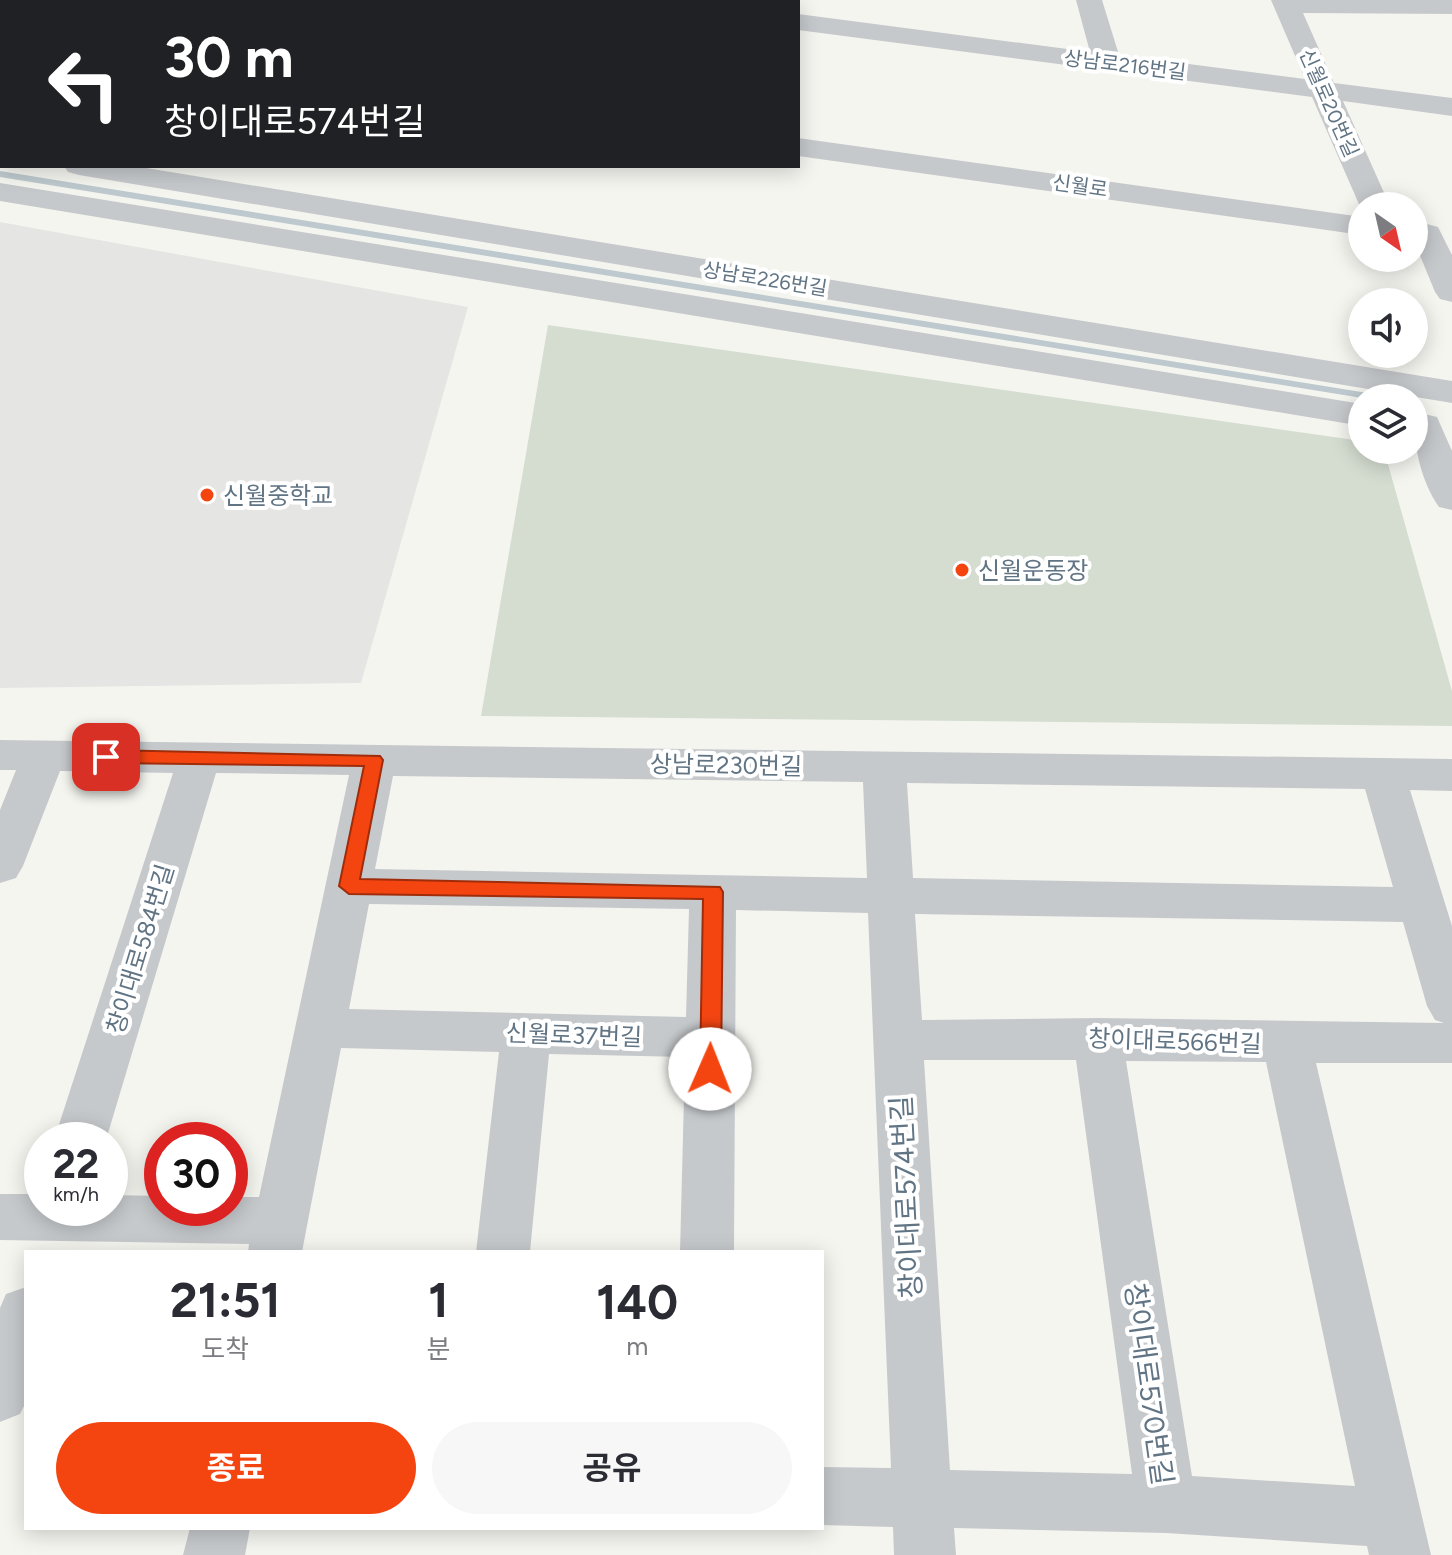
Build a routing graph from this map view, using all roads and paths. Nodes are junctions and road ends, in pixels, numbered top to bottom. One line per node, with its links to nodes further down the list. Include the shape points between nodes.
1 (1089, 0): 5 (street)
2 (1286, 3): 3 (street); 6 (street, 신월로20번길)
3 (1452, 6)
4 (800, 22): 5 (street, 상남로216번길)
5 (1107, 62): 6 (street, 상남로216번길)
6 (1324, 91): 7 (street, 상남로216번길); 11 (street, 신월로20번길)
7 (1452, 107)
8 (800, 147): 12 (street, 신월로)
9 (91, 168): 15 (street, 상남로226번길)
10 (0, 192): 16 (street)
11 (1368, 192)
12 (1348, 224)
13 (1431, 235): 14 (street)
14 (1452, 292)
15 (1452, 392)
16 (1348, 413)
17 (1430, 426): 18 (street)
18 (1452, 499)
19 (0, 755): 20 (street, 상남로230번길)
20 (44, 756): 21 (street, 상남로230번길); 26 (street)
21 (199, 758): 22 (street, 상남로230번길); 39 (street, 창이대로584번길)
22 (374, 760): 23 (street, 상남로230번길); 27 (street)
23 (884, 767): 24 (street, 상남로230번길); 29 (street, 창이대로574번길)
24 (1383, 774): 25 (street, 상남로230번길); 30 (street)
25 (1452, 775)
26 (0, 866)
27 (349, 886): 28 (street); 32 (street)
28 (713, 892): 29 (street); 34 (street)
29 (891, 896): 30 (street); 36 (street, 창이대로574번길)
30 (1422, 905): 31 (street)
31 (1452, 1006)
32 (320, 1028): 33 (street, 신월로37번길); 43 (street)
33 (526, 1033): 34 (street, 신월로37번길); 44 (street)
34 (711, 1038): 45 (street)
35 (1098, 1038): 36 (street, 창이대로566번길); 38 (street, 창이대로566번길); 49 (street, 창이대로570번길)
36 (898, 1040): 50 (street, 창이대로574번길)
37 (1452, 1043): 38 (street, 창이대로566번길)
38 (1287, 1044): 52 (street, 창이대로570번길)
39 (86, 1122)
40 (0, 1217): 41 (street)
41 (24, 1221)
42 (53, 1226): 43 (street)
43 (278, 1236)
44 (503, 1250)
45 (707, 1250)
46 (24, 1318): 47 (street)
47 (0, 1395)
48 (824, 1497): 50 (street)
49 (1166, 1504): 50 (street); 52 (street, 창이대로570번길)
50 (923, 1526)
51 (220, 1530): 53 (street)
52 (1397, 1537)
53 (214, 1555)

